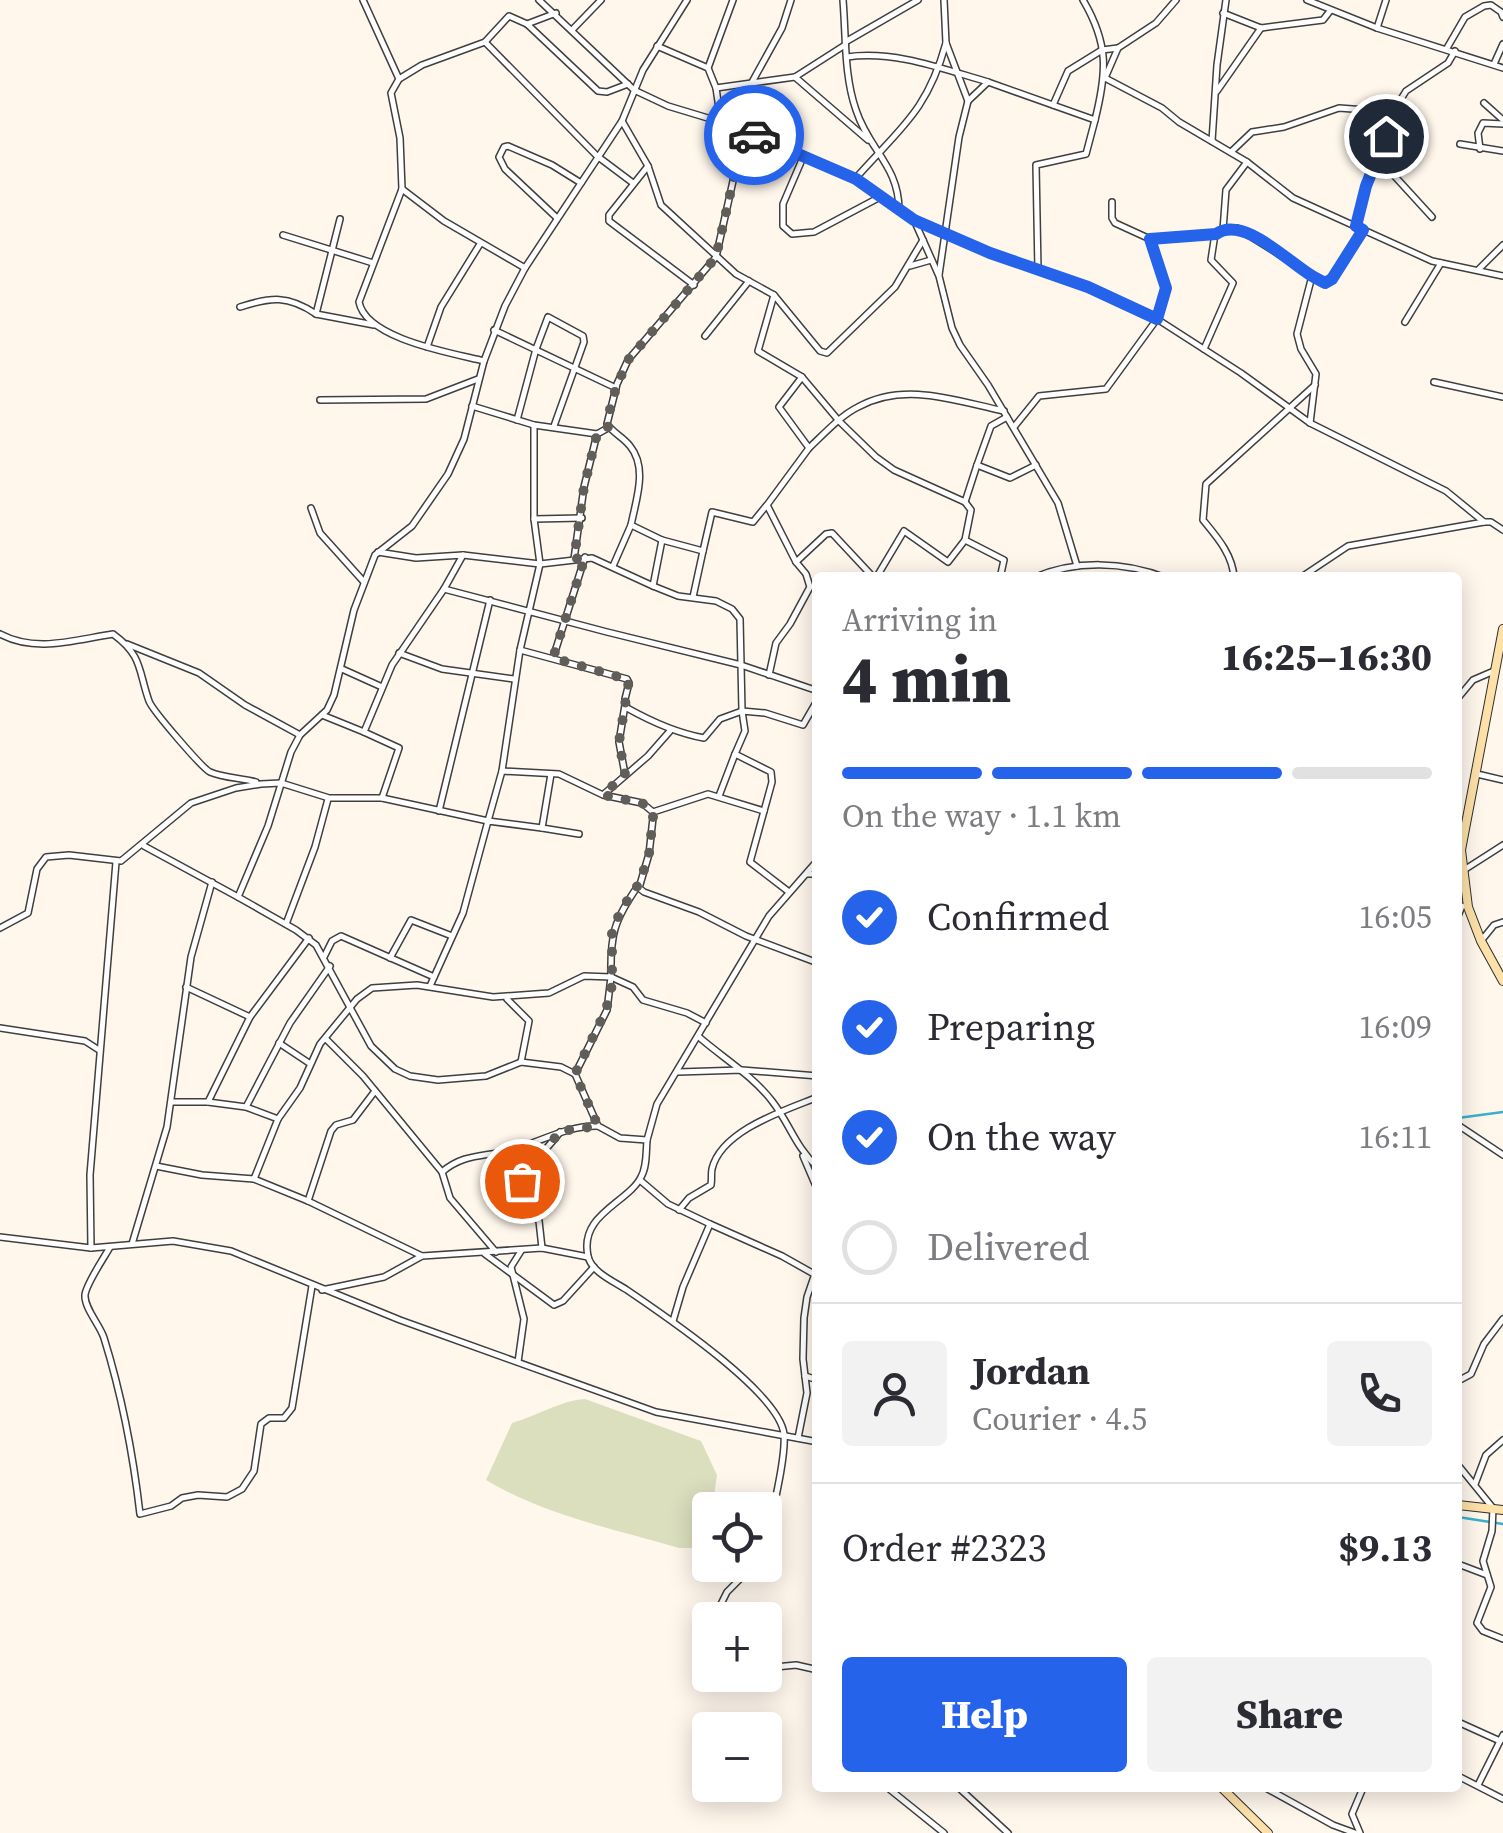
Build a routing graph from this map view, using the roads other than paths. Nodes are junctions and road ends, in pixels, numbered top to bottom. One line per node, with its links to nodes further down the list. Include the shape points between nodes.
1 (363, 0): 41 (street)
2 (539, 0): 16 (street)
3 (602, 0): 22 (street)
4 (687, 0): 27 (street)
5 (733, 0): 36 (street)
6 (791, 0): 45 (street)
7 (843, 0): 25 (street)
8 (918, 0): 25 (street)
9 (944, 0): 24 (street)
10 (1083, 0): 30 (street)
11 (1176, 0): 28 (street)
12 (1226, 0): 17 (street)
13 (1306, 0): 15 (street)
14 (1386, 0): 21 (street)
15 (1330, 11): 20 (street, via 1323,20); 21 (street)
16 (556, 13): 19 (street); 22 (street)
17 (1223, 13): 20 (street); 48 (street)
18 (1503, 17): 29 (street, via 1491,6 1470,12)
19 (527, 24): 23 (street, via 505,17); 44 (street, via 598,91)
20 (1261, 28): 48 (street)
21 (1377, 28): 29 (street)
22 (572, 30): 44 (street)
23 (485, 42): 41 (street); 66 (street)
24 (946, 43): 37 (street); 39 (street)
25 (845, 44): 31 (street); 33 (street); 34 (street)
26 (1503, 44): 35 (street)
27 (657, 46): 36 (street); 47 (street)
28 (1118, 48): 30 (street); 42 (street)
29 (1447, 48): 32 (street)
30 (1102, 50): 42 (street); 51 (street, via 1068,71)
31 (838, 51): 34 (street); 40 (street)
32 (1455, 51): 35 (street); 52 (street, via 1442,68 1406,90)
33 (864, 55): 34 (street); 37 (street)
34 (846, 57): 58 (street, via 854,107)
35 (1494, 64): 38 (street)
36 (708, 68): 46 (street)
37 (940, 68): 39 (street); 62 (street, via 915,116)
38 (1503, 68)
39 (958, 74): 43 (street); 49 (street)
40 (794, 77): 45 (street); 58 (street)
41 (400, 78): 75 (street, via 392,93)
42 (1105, 78): 53 (street); 59 (street)
43 (988, 82): 49 (street); 51 (street)
44 (628, 84): 47 (street)
45 (751, 84): 46 (street)
46 (716, 88): 55 (street)
47 (634, 90): 54 (street); 55 (street)
48 (1214, 94): 59 (street)
49 (968, 101): 85 (street)
50 (1484, 103): 56 (street)
51 (1053, 105): 53 (street)
52 (1393, 112): 63 (street, via 1339,108 1248,134); 67 (street)
53 (1094, 120): 100 (street, via 1086,154 1036,166)
54 (622, 121): 66 (street); 69 (street)
55 (721, 122): 57 (street)
56 (1503, 122): 61 (street, via 1483,122)
57 (744, 132): 65 (street); 93 (street)
58 (871, 142): 62 (street)
59 (1212, 142): 63 (street)
60 (1460, 144): 61 (street)
61 (1480, 149): 64 (street)
62 (879, 152): 71 (street); 78 (street, via 897,183)
63 (1231, 152): 68 (street)
64 (1503, 152)
65 (804, 155): 71 (street); 76 (street, via 781,217 792,234 814,232)
66 (597, 156): 73 (street); 74 (street)
67 (1379, 159): 70 (street); 72 (street)
68 (1247, 162): 83 (street, via 1293,198); 84 (street, via 1226,190)
69 (648, 166): 74 (street); 93 (street, via 661,205)
70 (1390, 173): 72 (street); 80 (street)
71 (856, 179): 76 (street)
72 (1368, 180): 83 (street)
73 (581, 183): 79 (street); 79 (street, via 522,151 508,146 501,152 505,169)
74 (633, 184): 105 (street, via 610,216 611,226)
75 (402, 188): 90 (street); 96 (street)
76 (882, 196): 78 (street)
77 (1112, 202): 88 (street, via 1115,223)
78 (899, 210): 82 (street)
79 (557, 218): 98 (street)
80 (1432, 218)
81 (340, 219): 92 (street)
82 (914, 220): 85 (street); 89 (street)
83 (1360, 228): 95 (street); 102 (street, via 1332,279)
84 (1222, 230): 86 (street); 102 (street, via 1244,230)
85 (944, 232): 100 (street); 101 (street)
86 (1216, 234): 88 (street); 115 (street, via 1211,260 1233,283)
87 (282, 235): 92 (street)
88 (1150, 239): 109 (street, via 1166,288)
89 (923, 240): 94 (street); 97 (street)
90 (480, 244): 98 (street); 114 (street, via 441,306)
91 (1503, 245): 99 (street)
92 (332, 250): 96 (street); 108 (street)
93 (716, 257): 104 (street); 105 (street)
94 (932, 260): 97 (street); 101 (street)
95 (1442, 263): 99 (street); 110 (street)
96 (373, 264): 111 (street, via 358,302)
97 (910, 266): 106 (street, via 827,353)
98 (524, 268): 112 (street)
99 (1479, 269): 103 (street)
100 (1038, 270): 109 (street)
101 (939, 276): 128 (street, via 960,345)
102 (1312, 276): 122 (street, via 1297,334)
103 (1503, 276)
104 (749, 281): 106 (street); 113 (street)
105 (694, 285): 123 (street, via 642,340)
106 (774, 295): 119 (street, via 758,351)
107 (240, 307): 108 (street, via 280,297)
108 (316, 314): 111 (street)
109 (1157, 319): 115 (street); 134 (street, via 1106,389 1039,396)
110 (1405, 322)
111 (374, 325): 114 (street)
112 (494, 330): 116 (street); 117 (street)
113 (704, 336)
114 (427, 347): 117 (street)
115 (1204, 348): 127 (street)
116 (536, 349): 118 (street); 118 (street, via 548,317 583,336); 129 (street)
117 (484, 361): 120 (street)
118 (574, 366): 123 (street); 133 (street)
119 (802, 376): 130 (street); 137 (street, via 779,407)
120 (480, 378): 125 (street, via 426,400); 126 (street)
121 (1434, 382): 124 (street)
122 (1315, 386): 127 (street); 131 (street)
123 (616, 388): 135 (street)
124 (1503, 397)
125 (320, 400)
126 (472, 406): 129 (street); 151 (street, via 439,489 412,526)
127 (1289, 408): 131 (street); 166 (street, via 1206,484 1203,520)
128 (1006, 414): 130 (street, via 910,392 856,407); 134 (street); 138 (street, via 991,426)
129 (518, 420): 132 (street)
130 (838, 422): 137 (street); 140 (street, via 894,470)
131 (1310, 423): 145 (street, via 1446,491)
132 (534, 425): 133 (street); 144 (street)
133 (554, 426): 136 (street)
134 (1014, 427): 139 (street)
135 (608, 428): 136 (street); 146 (street, via 638,460)
136 (597, 434): 143 (street)
137 (810, 448): 141 (street)
138 (977, 464): 139 (street, via 1010,478); 140 (street)
139 (1036, 465): 158 (street, via 1058,503)
140 (966, 502): 149 (street, via 972,510)
141 (767, 505): 150 (street, via 753,522 712,512); 155 (street)
142 (311, 508): 168 (street, via 320,533)
143 (582, 518): 144 (street); 154 (street)
144 (534, 519): 156 (street)
145 (1484, 522): 147 (street); 167 (street, via 1348,546)
146 (631, 525): 148 (street); 157 (street)
147 (1503, 530)
148 (662, 540): 150 (street); 169 (street)
149 (965, 540): 161 (street, via 948,562 904,530); 162 (street, via 1004,560)
150 (703, 551): 171 (street)
151 (378, 552): 152 (street); 168 (street)
152 (463, 555): 156 (street); 170 (street)
153 (585, 557): 154 (street); 157 (street); 174 (street)
154 (574, 559): 156 (street)
155 (796, 562): 160 (street, via 832,533); 185 (street, via 810,587 777,640)
156 (540, 564): 173 (street)
157 (613, 566): 169 (street)
158 (1077, 566): 159 (street); 165 (street)
159 (1067, 568): 163 (street); 164 (street)
160 (868, 572)
161 (878, 572)
162 (1001, 572)
163 (1053, 572)
164 (1070, 572)
165 (1150, 572)
166 (1234, 572)
167 (1309, 572)
168 (364, 582): 182 (street)
169 (653, 586): 171 (street)
170 (444, 589): 172 (street); 179 (street)
171 (692, 598): 181 (street, via 737,613)
172 (490, 600): 173 (street); 184 (street)
173 (528, 610): 174 (street); 178 (street)
174 (564, 620): 180 (street); 181 (street)
175 (1503, 633): 183 (street)
176 (0, 634): 177 (street, via 25,644 112,634)
177 (127, 644): 198 (street, via 199,673); 206 (street, via 153,710 205,769)
178 (520, 650): 180 (street); 186 (street)
179 (399, 653): 184 (street); 188 (street)
180 (553, 658): 192 (street, via 627,678)
181 (741, 666): 185 (street); 194 (street)
182 (342, 669): 188 (street); 195 (street)
183 (1494, 670): 187 (street); 190 (street)
184 (472, 674): 186 (street); 211 (street)
185 (768, 675): 189 (street)
186 (514, 680): 200 (street)
187 (1491, 684): 191 (street); 203 (street)
188 (382, 686): 197 (street)
189 (812, 689)
190 (1462, 693)
191 (1503, 693)
192 (625, 705): 196 (street); 202 (street, via 619,742)
193 (812, 709): 194 (street, via 803,725)
194 (742, 710): 196 (street, via 720,719 704,738); 199 (street, via 745,731)
195 (322, 715): 197 (street); 198 (street)
196 (670, 731): 202 (street)
197 (364, 732): 210 (street, via 399,748)
198 (300, 735): 205 (street)
199 (735, 754): 208 (street); 212 (street, via 771,772)
200 (502, 771): 201 (street); 214 (street)
201 (551, 774): 207 (street); 215 (street)
202 (625, 774): 207 (street)
203 (1474, 774): 204 (street); 217 (street)
204 (1503, 780)
205 (280, 783): 206 (street); 209 (street); 229 (street)
206 (261, 784): 218 (street, via 192,803)
207 (603, 795): 213 (street)
208 (719, 796): 212 (street); 213 (street, via 701,794)
209 (328, 798): 210 (street); 232 (street)
210 (382, 798): 211 (street)
211 (439, 811): 214 (street)
212 (764, 811): 228 (street, via 750,862)
213 (653, 812): 227 (street)
214 (488, 821): 215 (street); 234 (street)
215 (542, 828): 216 (street)
216 (579, 834)
217 (1462, 835)
218 (143, 845): 220 (street); 226 (street)
219 (1503, 845): 223 (street)
220 (116, 862): 233 (street, via 46,858 36,869 28,913); 255 (street)
221 (1462, 865): 223 (street)
222 (812, 868): 224 (street)
223 (1463, 870): 230 (street)
224 (807, 874): 225 (street); 228 (street)
225 (812, 874)
226 (212, 882): 229 (street); 246 (street)
227 (640, 882): 236 (street, via 644,892); 243 (street, via 612,932)
228 (789, 892): 236 (street)
229 (238, 897): 232 (street)
230 (1462, 906): 237 (street)
231 (1503, 922): 237 (street)
232 (286, 924): 235 (street)
233 (0, 928)
234 (452, 936): 239 (street, via 412,920); 242 (street)
235 (310, 938): 238 (street); 249 (street)
236 (757, 938): 240 (street); 250 (street)
237 (1481, 941): 244 (street)
238 (324, 956): 239 (street, via 341,936); 241 (street)
239 (390, 958): 242 (street)
240 (812, 961)
241 (330, 966): 248 (street); 254 (street)
242 (434, 977): 245 (street)
243 (612, 977): 247 (street, via 584,976 550,993); 250 (street, via 642,1000); 260 (street, via 606,1010)
244 (1503, 981)
245 (430, 986): 247 (street); 248 (street, via 372,988)
246 (186, 987): 249 (street); 264 (street)
247 (505, 997): 256 (street, via 528,1018)
248 (351, 1006): 253 (street); 256 (street, via 378,1056 410,1076 478,1078)
249 (250, 1017): 265 (street)
250 (706, 1024): 252 (street)
251 (0, 1028): 255 (street, via 85,1041)
252 (699, 1037): 258 (street); 259 (street)
253 (325, 1038): 257 (street); 262 (street)
254 (279, 1043): 257 (street); 266 (street)
255 (99, 1050): 287 (street)
256 (521, 1062): 260 (street)
257 (309, 1063): 268 (street)
258 (742, 1070): 259 (street); 261 (street); 267 (street)
259 (678, 1072): 272 (street, via 656,1104)
260 (575, 1074): 269 (street)
261 (812, 1076)
262 (375, 1091): 277 (street); 281 (street, via 352,1120 331,1131)
263 (812, 1100): 267 (street)
264 (172, 1102): 265 (street); 276 (street)
265 (208, 1102): 266 (street)
266 (246, 1107): 268 (street)
267 (780, 1111): 273 (street); 282 (street, via 730,1143 712,1168 710,1185)
268 (278, 1119): 279 (street)
269 (598, 1126): 271 (street); 272 (street, via 620,1138)
270 (1462, 1127): 274 (street)
271 (561, 1131): 277 (street, via 462,1158); 288 (street, via 522,1181 521,1202 539,1221)
272 (647, 1140): 280 (street)
273 (802, 1153): 275 (street); 278 (street)
274 (1503, 1156)
275 (812, 1162)
276 (156, 1166): 279 (street); 285 (street)
277 (442, 1172): 290 (street, via 450,1198)
278 (812, 1176)
279 (254, 1180): 281 (street)
280 (640, 1180): 282 (street); 293 (street, via 597,1220)
281 (308, 1201): 292 (street)
282 (679, 1210): 283 (street)
283 (710, 1224): 295 (street); 301 (street)
284 (0, 1237): 287 (street)
285 (132, 1244): 286 (street); 298 (street, via 173,1240 231,1251)
286 (110, 1247): 287 (street); 298 (street, via 84,1296 120,1390 140,1514 182,1498 242,1490 254,1471 261,1424 284,1418 292,1408)
287 (92, 1248)
288 (542, 1248): 291 (street); 293 (street)
289 (482, 1252): 290 (street); 292 (street); 296 (street)
290 (496, 1252): 291 (street)
291 (521, 1252): 296 (street)
292 (422, 1256): 299 (street, via 384,1277)
293 (588, 1257): 294 (street)
294 (594, 1267): 296 (street, via 557,1305); 301 (street)
295 (812, 1273)
296 (513, 1275): 302 (street, via 524,1319)
297 (812, 1283): 303 (street)
298 (312, 1286): 299 (street)
299 (322, 1290): 302 (street)
300 (1503, 1319): 305 (street)
301 (673, 1321): 306 (street, via 767,1403)
302 (518, 1362): 306 (street, via 656,1412)
303 (804, 1376): 304 (street); 307 (street)
304 (812, 1378)
305 (1462, 1380)
306 (784, 1435): 307 (street); 312 (street)
307 (798, 1438): 309 (street)
308 (1503, 1440): 311 (street, via 1486,1455)
309 (812, 1441)
310 (1462, 1469): 311 (street)
311 (1475, 1484): 314 (street)
312 (777, 1492)
313 (1462, 1505): 314 (street)
314 (1498, 1509): 316 (street, via 1483,1562)
315 (1462, 1566): 316 (street)
316 (1487, 1575): 319 (street, via 1491,1588 1478,1628)
317 (737, 1582): 318 (street)
318 (722, 1602)
319 (1503, 1640)
320 (782, 1666): 321 (street)
321 (812, 1669)
322 (1462, 1724): 323 (street)
323 (1502, 1740): 325 (street)
324 (1462, 1778): 325 (street)
325 (1478, 1786): 331 (street)
326 (893, 1792): 332 (street)
327 (963, 1792): 333 (street)
328 (1226, 1792): 334 (street)
329 (1273, 1792): 335 (street)
330 (1361, 1792): 335 (street, via 1352,1814)
331 (1503, 1799)
332 (944, 1833)
333 (1008, 1833)
334 (1268, 1833)
335 (1357, 1833)

